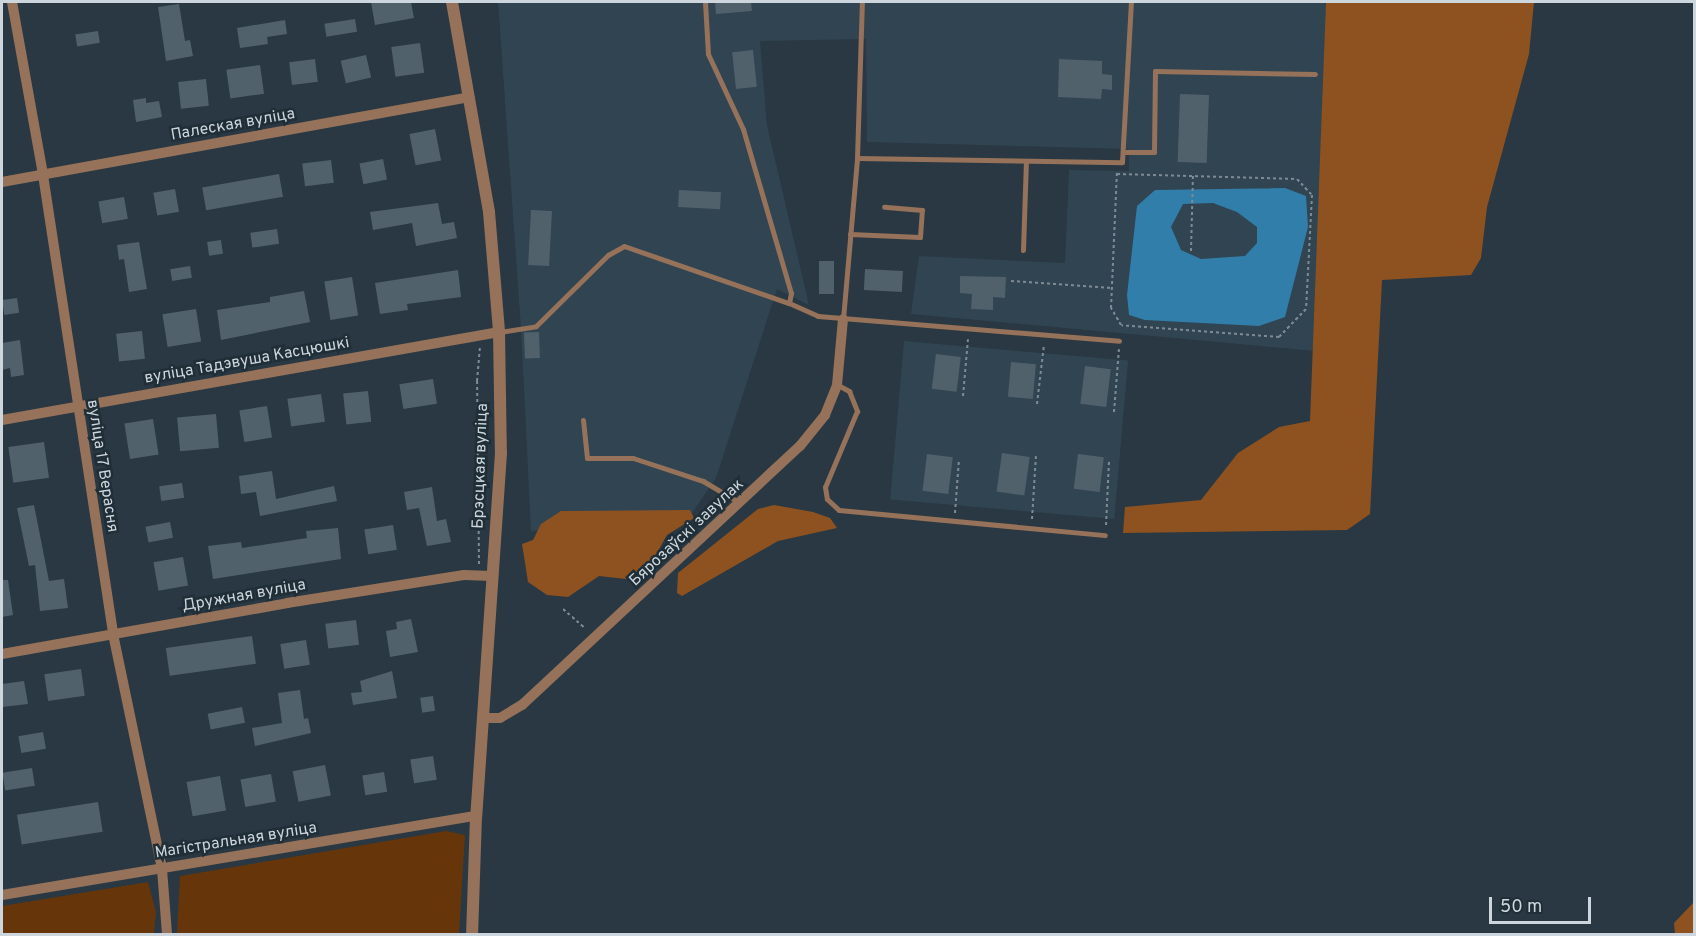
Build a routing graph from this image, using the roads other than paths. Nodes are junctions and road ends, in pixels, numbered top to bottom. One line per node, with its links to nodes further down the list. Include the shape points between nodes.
1 (12, 2): 11 (street, вуліца 17 Верасня)
2 (452, 2): 7 (street, Брэсцкая вуліца)
3 (705, 2): 16 (lane, via 708,54 744,129 791,293)
4 (862, 2): 9 (lane)
5 (1131, 2): 8 (lane)
6 (1315, 74): 8 (lane, via 1155,71 1154,152)
7 (469, 97): 11 (street, Палеская вуліца); 18 (street, Брэсцкая вуліца, via 489,212)
8 (1124, 152): 10 (lane, via 1122,162)
9 (857, 158): 10 (lane); 14 (lane)
10 (1026, 161): 15 (lane)
11 (43, 175): 12 (street, Палеская вуліца); 21 (street, вуліца 17 Верасня)
12 (2, 182)
13 (884, 207): 14 (lane, via 922,210 920,237)
14 (850, 234): 17 (lane)
15 (1023, 250)
16 (789, 303): 17 (lane, via 818,316); 18 (lane, via 624,246 608,255 536,326)
17 (843, 319): 19 (lane); 20 (street, Бярозаўскі завулак)
18 (499, 332): 21 (street, вуліца Тадэвуша Касцюшкі); 26 (street, Брэсцкая вуліца, via 501,453)
19 (1119, 342)
20 (837, 385): 24 (street, Бярозаўскі завулак, via 819,423); 25 (lane, via 849,391 857,411 825,487 827,499 839,510)
21 (78, 406): 22 (street, вуліца Тадэвуша Касцюшкі); 27 (street, вуліца 17 Верасня)
22 (2, 420)
23 (584, 420): 24 (lane, via 587,458 633,458 703,481)
24 (741, 503): 29 (street, Бярозаўскі завулак, via 522,705 500,718)
25 (1105, 535)
26 (492, 576): 27 (street, Дружная вуліца, via 299,601); 29 (street, Брэсцкая вуліца)
27 (113, 634): 28 (street, Дружная вуліца); 31 (street, вуліца 17 Верасня)
28 (2, 654)
29 (484, 718): 30 (street, Брэсцкая вуліца)
30 (476, 816): 31 (street, Магістральная вуліца); 34 (street, Брэсцкая вуліца)
31 (162, 869): 32 (street, Магістральная вуліца); 33 (street, вуліца 17 Верасня)
32 (2, 895)
33 (166, 934)
34 (472, 934)

